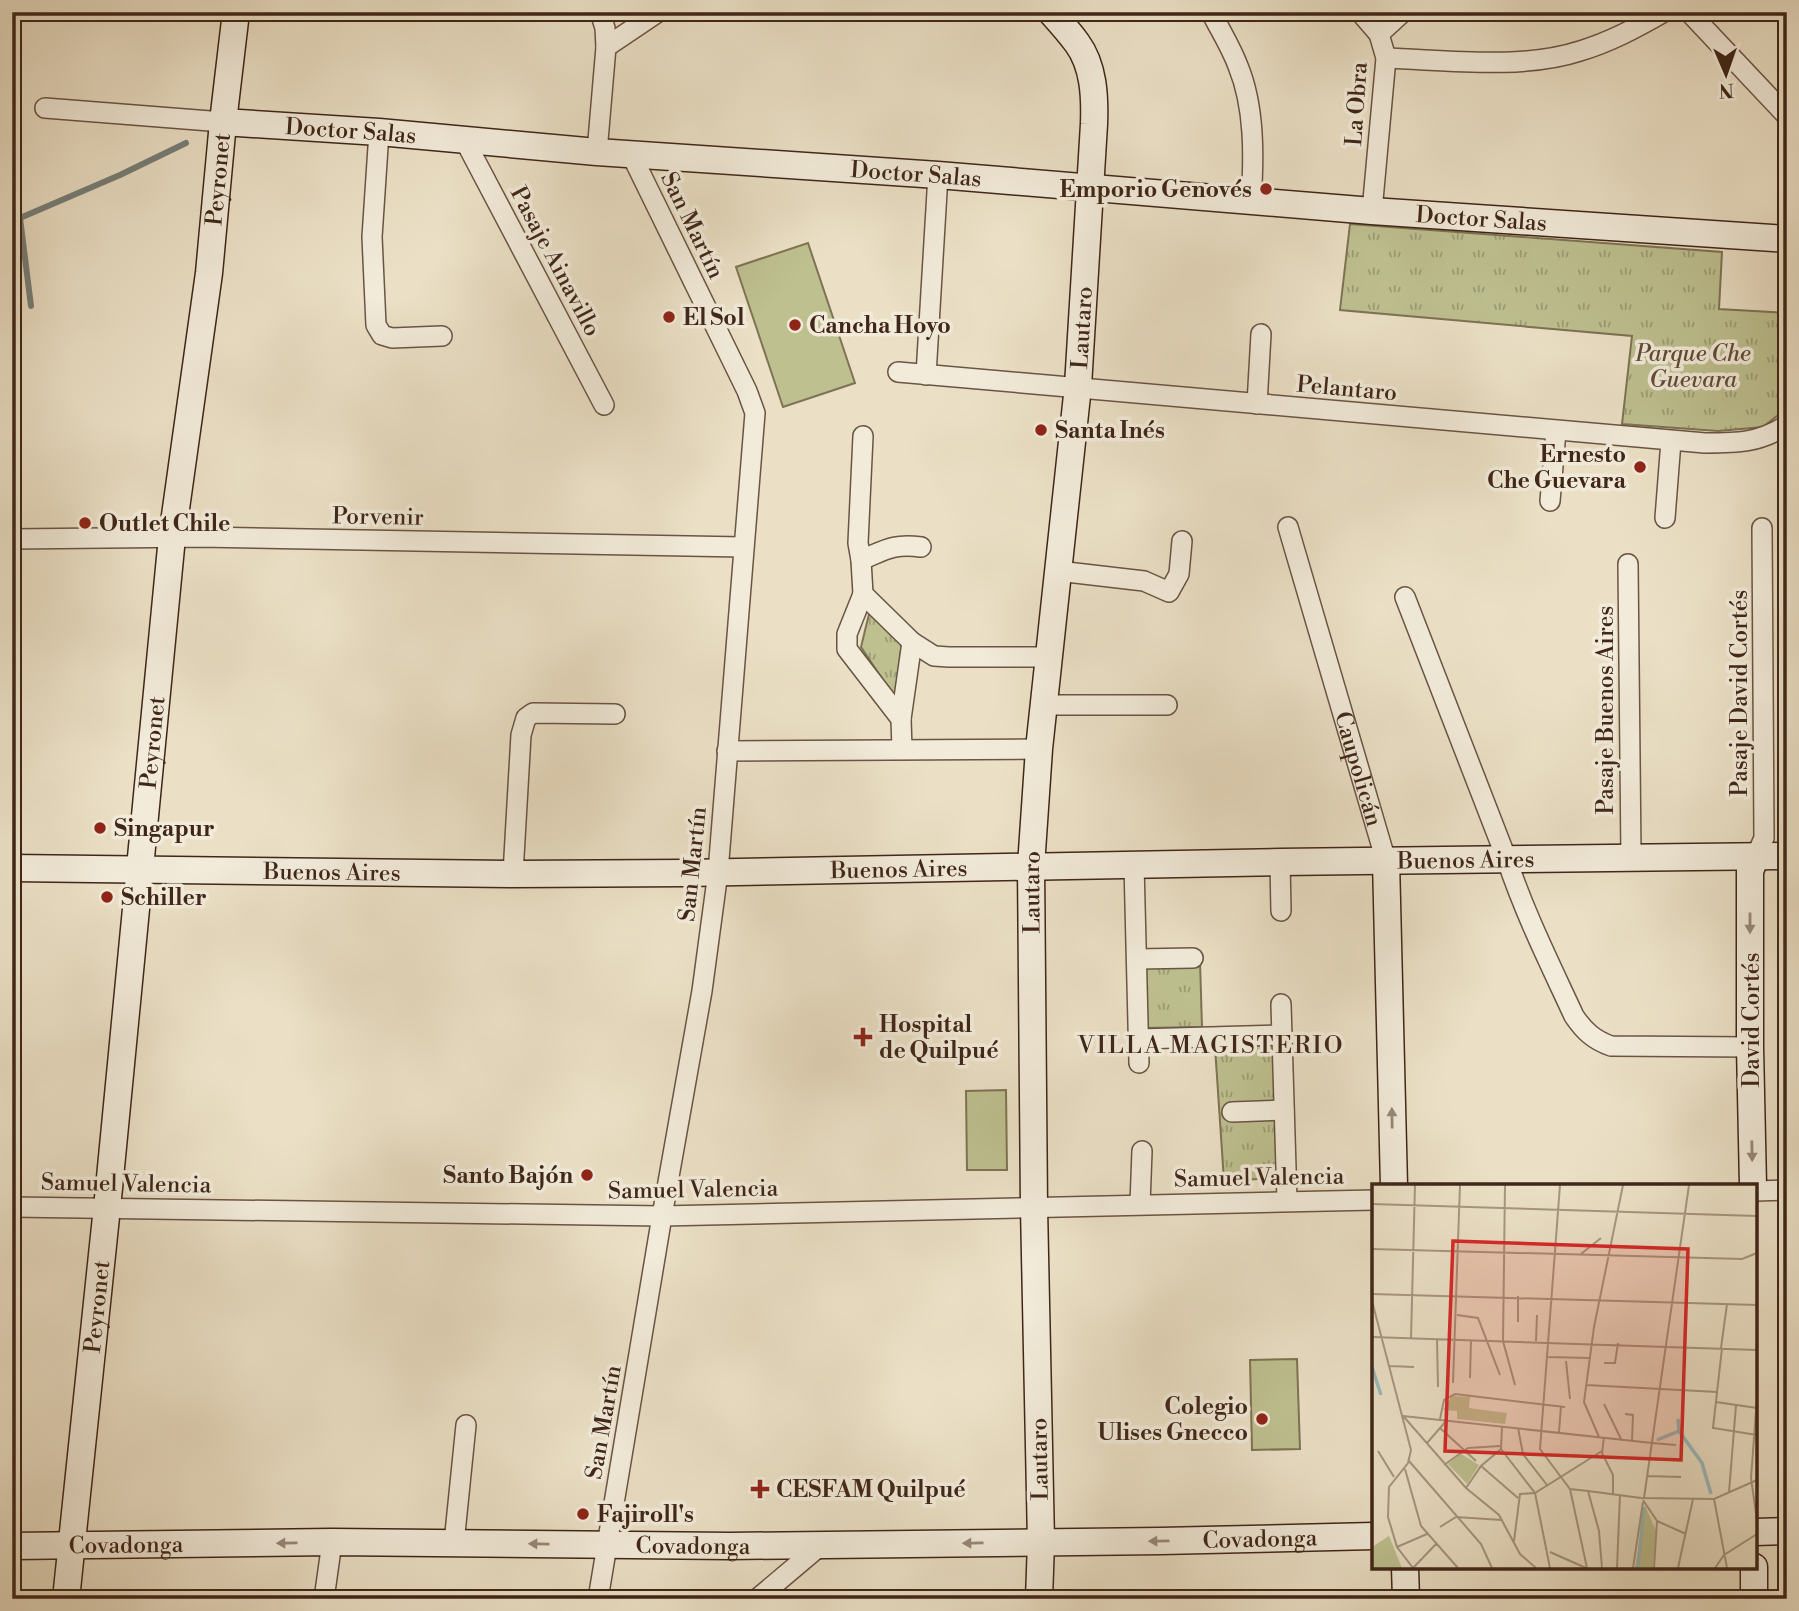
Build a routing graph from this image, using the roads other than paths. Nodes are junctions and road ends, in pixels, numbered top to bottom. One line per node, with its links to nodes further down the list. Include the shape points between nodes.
1 (236, 12): 15 (main road, Peyronet)
2 (600, 12): 11 (street)
3 (658, 12): 11 (street)
4 (1051, 12): 21 (main road, Lautaro, via 1078,44 1095,93)
5 (1210, 12): 22 (street, via 1239,67 1250,109)
6 (1360, 12): 10 (street)
7 (1403, 12): 10 (street, La Obra)
8 (1664, 12): 12 (street, via 1624,35 1542,60)
9 (1689, 12): 14 (street)
10 (1379, 34): 12 (street, La Obra)
11 (606, 47): 18 (street)
12 (1386, 58): 23 (street, La Obra)
13 (44, 108): 15 (street, Doctor Salas)
14 (1787, 116)
15 (223, 122): 16 (main road, Doctor Salas); 40 (main road, Peyronet, via 209,273)
16 (379, 132): 17 (main road, Doctor Salas); 26 (street, via 372,237 376,326 382,335 392,338)
17 (464, 139): 18 (main road, Doctor Salas); 31 (street, Pasaje Ainavillo)
18 (597, 152): 19 (main road, Doctor Salas)
19 (631, 154): 20 (main road, Doctor Salas); 43 (street, San Martín, via 755,413)
20 (938, 175): 21 (main road, Doctor Salas); 28 (street)
21 (1090, 187): 22 (main road, Doctor Salas); 29 (main road, Lautaro)
22 (1251, 201): 23 (main road, Doctor Salas)
23 (1372, 211): 24 (main road, Doctor Salas)
24 (1787, 239)
25 (1261, 334): 30 (street)
26 (442, 336)
27 (898, 372): 28 (street, Pelantaro)
28 (926, 375): 29 (street, Pelantaro)
29 (1078, 386): 30 (street, Pelantaro); 47 (main road, Lautaro)
30 (1257, 404): 33 (street, Pelantaro)
31 (604, 405)
32 (1787, 425): 35 (street, Pelantaro, via 1770,436 1739,443)
33 (1556, 431): 35 (street, Pelantaro); 36 (street)
34 (863, 436): 45 (street)
35 (1671, 441): 37 (street)
36 (1550, 501)
37 (1665, 518)
38 (1288, 527): 63 (street, Caupolicán)
39 (1762, 528): 59 (street, Pasaje David Cortés, via 1764,838)
40 (172, 537): 41 (street, Porvenir); 43 (street, Porvenir); 68 (main road, Peyronet)
41 (12, 539)
42 (1182, 541): 47 (street, via 1179,574 1169,592 1144,581)
43 (743, 547): 58 (street, San Martín)
44 (921, 547): 45 (street, via 894,546)
45 (861, 560): 48 (street)
46 (1628, 564): 61 (street, Pasaje Buenos Aires)
47 (1058, 571): 51 (main road, Lautaro)
48 (863, 594): 50 (street); 55 (street, via 847,634 847,649)
49 (1405, 597): 62 (street)
50 (912, 642): 51 (street, via 934,656); 55 (street)
51 (1048, 657): 52 (main road, Lautaro)
52 (1044, 705): 53 (street); 57 (main road, Lautaro)
53 (1167, 705)
54 (615, 714): 70 (street, via 533,713 526,718)
55 (901, 719): 56 (street)
56 (902, 749): 57 (street); 58 (street)
57 (1039, 749): 66 (main road, Lautaro)
58 (727, 751): 69 (street, San Martín)
59 (1756, 856): 60 (main road, Buenos Aires); 61 (main road, Buenos Aires); 77 (main road, David Cortés, one-way to 77, via 1750,871)
60 (1787, 856)
61 (1631, 857): 62 (main road, Buenos Aires)
62 (1507, 860): 63 (main road, Buenos Aires); 77 (street, via 1574,1016 1591,1036 1611,1046)
63 (1386, 861): 64 (main road, Buenos Aires); 82 (main road, Caupolicán, one-way to 63)
64 (1280, 862): 65 (main road, Buenos Aires); 71 (street)
65 (1134, 865): 66 (main road, Buenos Aires); 73 (street)
66 (1031, 866): 69 (main road, Buenos Aires); 91 (main road, Lautaro)
67 (12, 868): 68 (main road, Buenos Aires)
68 (139, 871): 70 (main road, Buenos Aires); 90 (main road, Peyronet)
69 (718, 872): 70 (main road, Buenos Aires); 92 (street, San Martín)
70 (513, 874)
71 (1281, 911)
72 (1193, 958): 73 (street)
73 (1137, 959): 76 (street)
74 (1281, 1003): 75 (street)
75 (1282, 1035): 76 (street); 79 (street)
76 (1139, 1039): 78 (street)
77 (1750, 1047): 83 (main road, David Cortés, one-way to 83)
78 (1139, 1063)
79 (1284, 1110): 80 (street); 87 (street)
80 (1232, 1112)
81 (1142, 1151): 88 (street)
82 (1394, 1184)
83 (1753, 1184)
84 (1787, 1190): 85 (street)
85 (1757, 1191)
86 (1372, 1200): 87 (street, Samuel Valencia)
87 (1287, 1201): 88 (street, Samuel Valencia)
88 (1140, 1204): 91 (street, Samuel Valencia)
89 (12, 1207): 90 (street, Samuel Valencia)
90 (107, 1207): 92 (street, Samuel Valencia); 103 (main road, Peyronet)
91 (1034, 1207): 92 (street, Samuel Valencia); 98 (main road, Lautaro)
92 (662, 1216): 100 (street, San Martín)
93 (466, 1425): 99 (street)
94 (1787, 1531): 95 (main road)
95 (1757, 1532)
96 (1372, 1536): 98 (main road, Covadonga, one-way to 98)
97 (332, 1542): 99 (main road, Covadonga); 103 (main road, Covadonga, one-way to 103); 107 (street)
98 (1041, 1542): 101 (main road, Covadonga, one-way to 101); 110 (main road, Lautaro)
99 (454, 1543): 100 (main road, Covadonga, one-way to 99)
100 (607, 1545): 101 (main road, Covadonga); 108 (street, San Martín)
101 (821, 1545): 109 (street)
102 (12, 1546): 103 (main road, Covadonga)
103 (72, 1546): 106 (main road, Peyronet)
104 (1405, 1569): 111 (main road)
105 (1754, 1569): 112 (main road)
106 (66, 1599)
107 (324, 1599)
108 (598, 1599)
109 (757, 1599)
110 (1039, 1599)
111 (1406, 1599)
112 (1754, 1599)

